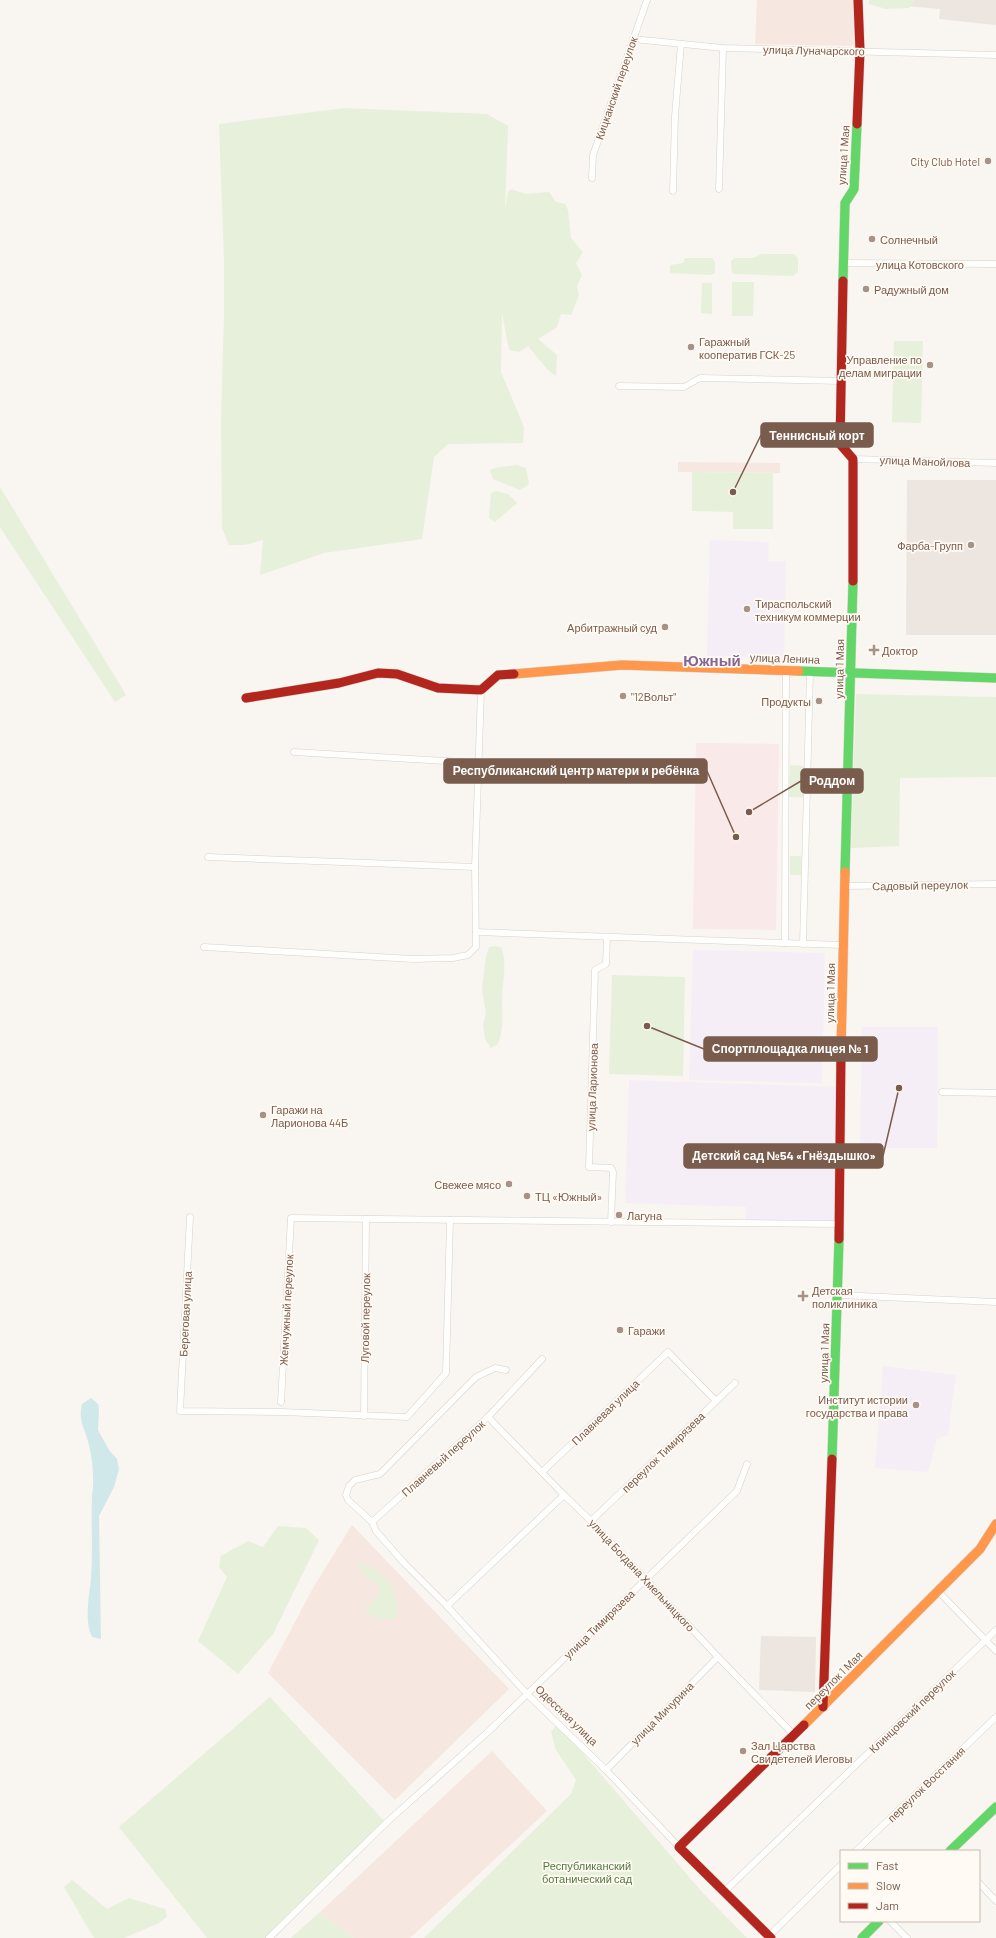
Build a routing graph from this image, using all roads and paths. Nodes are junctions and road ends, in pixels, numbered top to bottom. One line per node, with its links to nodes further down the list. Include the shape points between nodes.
1 (648, 0): 3 (street, Кицканский переулок)
2 (858, 0): 6 (street, улица 1 Мая)
3 (633, 39): 4 (street, улица Луначарского); 8 (street, Кицканский переулок, via 593,155)
4 (681, 44): 5 (street, улица Луначарского); 10 (street, via 675,116)
5 (723, 48): 6 (street, улица Луначарского); 9 (street)
6 (860, 51): 7 (street, улица Луначарского); 11 (street, улица 1 Мая, via 854,189 845,203)
7 (996, 55)
8 (592, 178)
9 (719, 189)
10 (673, 191)
11 (844, 263): 12 (street, улица Котовского); 13 (street, улица 1 Мая)
12 (996, 264)
13 (842, 381): 14 (street, via 700,378 684,387); 15 (street, улица 1 Мая, via 840,444)
14 (620, 386)
15 (853, 459): 16 (street, улица Манойлова); 19 (street, улица 1 Мая)
16 (996, 463)
17 (786, 670): 18 (street, улица Ленина); 21 (street, улица Ленина, via 622,665 498,675); 31 (street)
18 (810, 670): 19 (street, улица Ленина); 32 (street)
19 (851, 672): 20 (street, улица Ленина); 28 (street, улица 1 Мая)
20 (996, 678)
21 (482, 690): 22 (street, via 438,688 397,674 378,673 340,683); 24 (street)
22 (246, 698)
23 (294, 752): 24 (street)
24 (479, 763): 26 (street)
25 (208, 857): 26 (street)
26 (475, 867): 29 (street)
27 (996, 884): 28 (street, Садовый переулок)
28 (845, 886): 33 (street, улица 1 Мая)
29 (476, 932): 30 (street); 34 (street, via 476,947 468,955 453,958 413,959)
30 (607, 938): 31 (street); 40 (street, улица Ларионова, via 606,964 595,970 589,1167 607,1167 613,1172)
31 (785, 943): 32 (street)
32 (803, 944): 33 (street)
33 (843, 945): 41 (street, улица 1 Мая)
34 (204, 947)
35 (942, 1092): 36 (street)
36 (996, 1093)
37 (190, 1217): 49 (street, Береговая улица, via 180,1411)
38 (366, 1219): 39 (street); 48 (street, Жемчужный переулок, via 291,1218); 49 (street, Луговой переулок)
39 (450, 1220): 40 (street); 49 (street, via 446,1373 407,1417)
40 (610, 1222): 41 (street)
41 (838, 1224): 42 (street, улица 1 Мая)
42 (838, 1295): 43 (street); 65 (street, улица 1 Мая)
43 (996, 1302)
44 (542, 1359): 50 (street, Плавневый переулок)
45 (506, 1370): 55 (street, Одесская улица, via 494,1368 476,1377 380,1474 355,1480 349,1486 346,1495 351,1505)
46 (736, 1383): 47 (street, переулок Тимирязева)
47 (716, 1401): 52 (street, Плавневая улица, via 668,1352); 54 (street, переулок Тимирязева)
48 (281, 1402)
49 (364, 1416)
50 (488, 1417): 52 (street, улица Богдана Хмельницкого); 55 (street, Плавневый переулок)
51 (747, 1464): 57 (street, улица Тимирязева, via 737,1491)
52 (542, 1472): 53 (street, улица Богдана Хмельницкого)
53 (564, 1495): 54 (street, улица Богдана Хмельницкого); 59 (street)
54 (591, 1521): 57 (street, улица Богдана Хмельницкого)
55 (372, 1522): 59 (street, Одесская улица, via 384,1541)
56 (996, 1524): 58 (street, переулок 1 Мая, via 980,1549)
57 (646, 1579): 63 (street, улица Богдана Хмельницкого); 64 (street, улица Тимирязева)
58 (938, 1591): 61 (street); 65 (street, переулок 1 Мая)
59 (447, 1606): 64 (street, Одесская улица)
60 (996, 1630): 61 (street, Клинцовский переулок)
61 (986, 1640): 62 (street); 75 (street, Клинцовский переулок)
62 (996, 1651)
63 (718, 1657): 67 (street, улица Богдана Хмельницкого); 68 (street, улица Мичурина)
64 (527, 1694): 68 (street, Одесская улица); 80 (street, улица Тимирязева, via 386,1823)
65 (823, 1707): 67 (street, переулок 1 Мая)
66 (996, 1717): 71 (street, переулок Восстания)
67 (794, 1735): 70 (street, переулок 1 Мая)
68 (606, 1770): 70 (street, Одесская улица)
69 (996, 1807): 72 (street)
70 (680, 1847): 75 (street, Одесская улица)
71 (857, 1850)
72 (951, 1850)
73 (840, 1866): 79 (street)
74 (980, 1884): 76 (street)
75 (725, 1892): 79 (street, Одесская улица)
76 (996, 1901)
77 (878, 1922): 81 (street)
78 (891, 1922): 82 (street)
79 (770, 1937)
80 (269, 1938)
81 (862, 1938)
82 (907, 1938)

